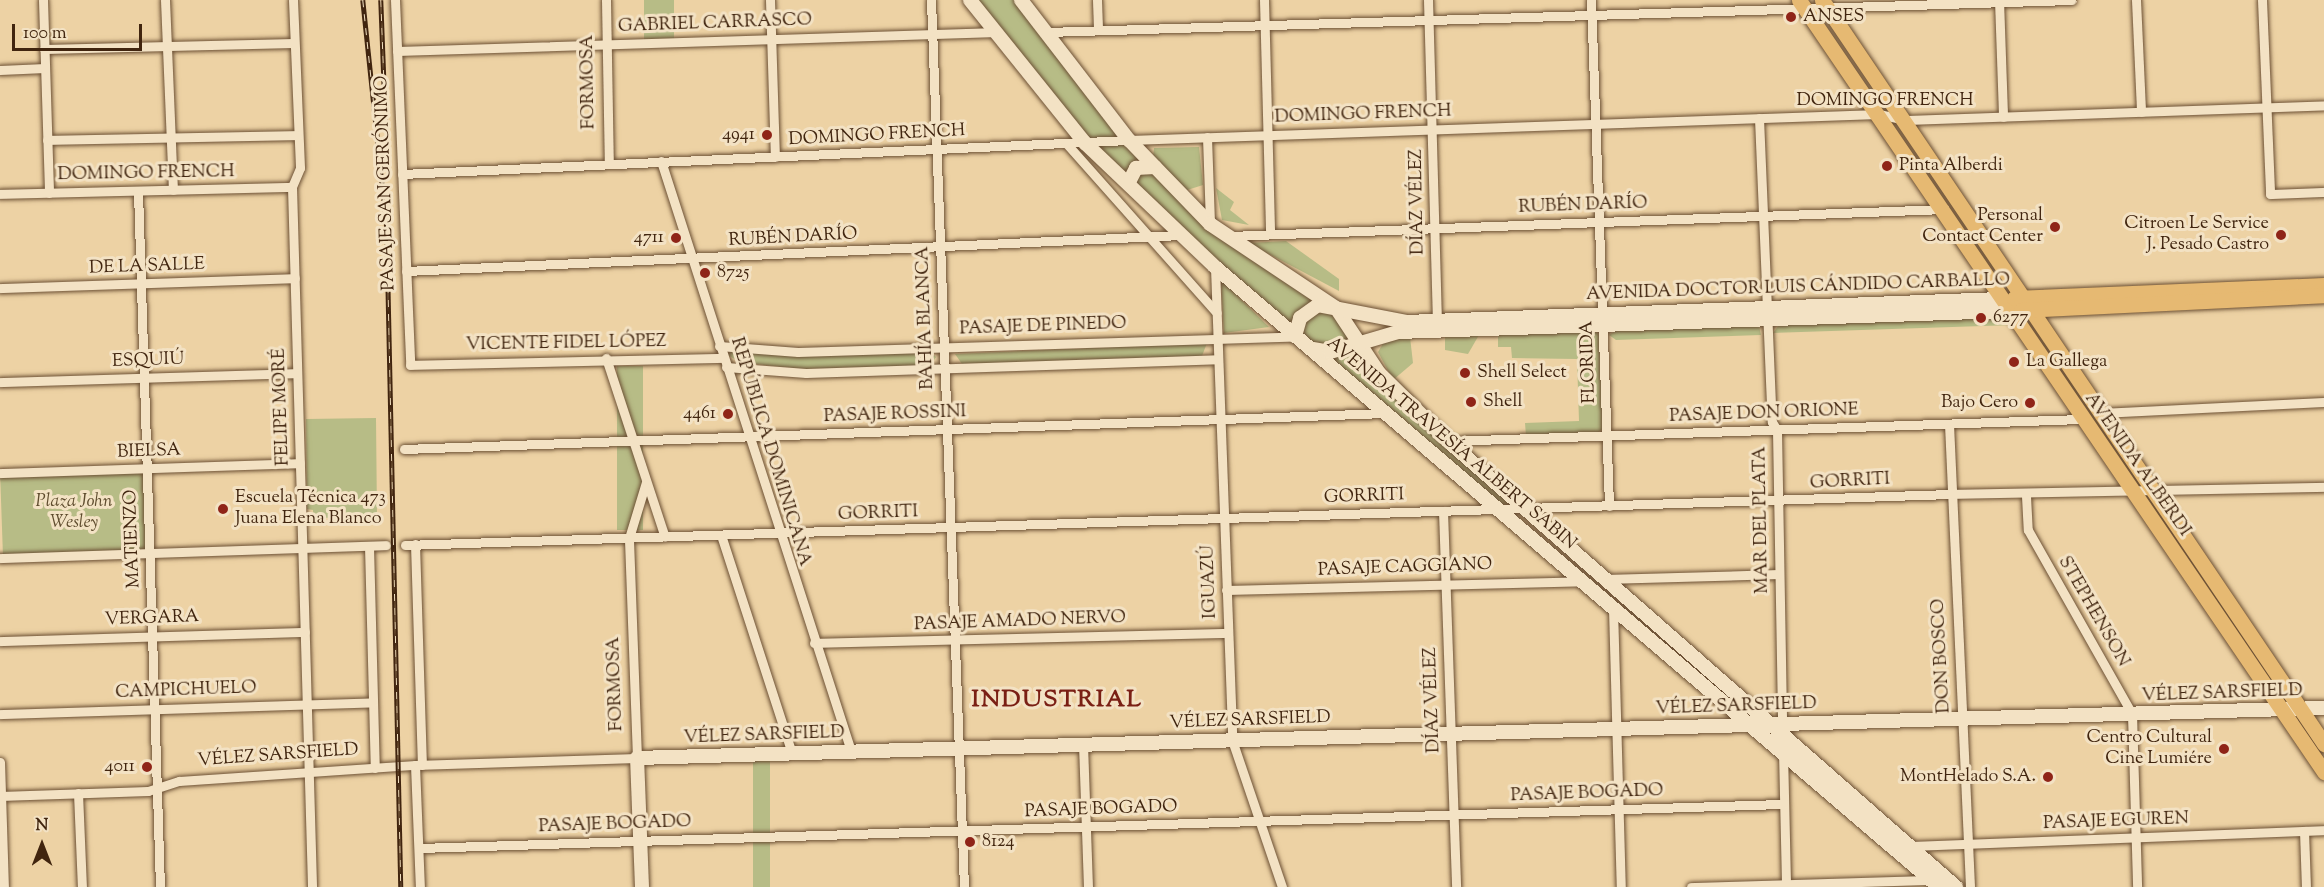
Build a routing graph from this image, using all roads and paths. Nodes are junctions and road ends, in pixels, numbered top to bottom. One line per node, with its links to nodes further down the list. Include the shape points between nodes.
1 (43, 0): 31 (street)
2 (165, 0): 30 (street)
3 (293, 0): 28 (street, FELIPE MORÉ)
4 (395, 0): 32 (street, PASAJE SAN GERÓNIMO)
5 (606, 0): 29 (street, FORMOSA)
6 (770, 0): 27 (street)
7 (931, 0): 26 (street, BAHÍA BLANCA)
8 (970, 0): 24 (main road, AVENIDA TRAVESÍA ALBERT SABIN)
9 (1021, 0): 25 (main road, AVENIDA TRAVESÍA ALBERT SABIN)
10 (1096, 0): 23 (street)
11 (1264, 0): 22 (street)
12 (1428, 0): 21 (street, DÍAZ VÉLEZ)
13 (1591, 0): 20 (street, FLORIDA)
14 (2072, 0): 17 (street)
15 (2136, 0): 37 (street)
16 (2262, 0): 36 (street)
17 (1999, 1): 19 (street); 39 (street)
18 (1802, 5): 19 (street); 20 (street); 38 (main road, AVENIDA ALBERDI)
19 (1825, 5): 41 (main road, AVENIDA ALBERDI)
20 (1592, 12): 21 (street); 42 (street, FLORIDA)
21 (1429, 18): 22 (street); 43 (street, DÍAZ VÉLEZ)
22 (1265, 23): 23 (street); 45 (street)
23 (1098, 30): 25 (street)
24 (998, 32): 26 (street, GABRIEL CARRASCO); 51 (main road, AVENIDA TRAVESÍA ALBERT SABIN)
25 (1047, 32): 49 (main road, AVENIDA TRAVESÍA ALBERT SABIN)
26 (933, 34): 27 (street, GABRIEL CARRASCO); 52 (street, BAHÍA BLANCA)
27 (771, 39): 29 (street, GABRIEL CARRASCO); 53 (street)
28 (294, 43): 30 (street); 44 (street, FELIPE MORÉ)
29 (607, 44): 32 (street, GABRIEL CARRASCO); 55 (street, FORMOSA)
30 (167, 46): 31 (street); 46 (street)
31 (44, 49): 33 (street)
32 (397, 51): 57 (street, PASAJE SAN GERÓNIMO)
33 (45, 68): 34 (street); 48 (street)
34 (0, 69)
35 (2324, 105): 36 (street, DOMINGO FRENCH)
36 (2266, 107): 37 (street, DOMINGO FRENCH); 62 (street, via 2270,194)
37 (2141, 112): 39 (street, DOMINGO FRENCH)
38 (1879, 114): 40 (street, DOMINGO FRENCH); 41 (street, DOMINGO FRENCH); 65 (main road, AVENIDA ALBERDI)
39 (2003, 117): 41 (street, DOMINGO FRENCH)
40 (1759, 118): 42 (street, DOMINGO FRENCH); 66 (street, MAR DEL PLATA)
41 (1904, 120): 83 (main road, AVENIDA ALBERDI)
42 (1596, 124): 43 (street, DOMINGO FRENCH); 67 (street, FLORIDA)
43 (1432, 129): 45 (street, DOMINGO FRENCH); 69 (street, DÍAZ VÉLEZ)
44 (297, 135): 46 (street); 59 (street, FELIPE MORÉ, via 300,168)
45 (1268, 135): 47 (street, DOMINGO FRENCH); 70 (street)
46 (171, 138): 48 (street); 60 (street)
47 (1207, 138): 49 (street, DOMINGO FRENCH); 68 (street)
48 (47, 140): 63 (street)
49 (1129, 140): 51 (street, DOMINGO FRENCH); 56 (main road, AVENIDA TRAVESÍA ALBERT SABIN)
50 (1066, 143): 51 (street, DOMINGO FRENCH); 52 (street, DOMINGO FRENCH); 73 (street)
51 (1085, 143): 58 (main road, AVENIDA TRAVESÍA ALBERT SABIN)
52 (937, 150): 53 (street, DOMINGO FRENCH); 74 (street, BAHÍA BLANCA)
53 (775, 157): 54 (street, DOMINGO FRENCH)
54 (661, 161): 55 (street, DOMINGO FRENCH); 75 (street, REPÚBLICA DOMINICANA)
55 (609, 164): 57 (street, DOMINGO FRENCH)
56 (1155, 167): 58 (main road, via 1136,168); 68 (main road, AVENIDA TRAVESÍA ALBERT SABIN)
57 (402, 174): 77 (street, PASAJE SAN GERÓNIMO)
58 (1129, 182): 71 (main road, AVENIDA TRAVESÍA ALBERT SABIN)
59 (292, 187): 60 (street, DOMINGO FRENCH); 78 (street, FELIPE MORÉ)
60 (173, 190): 61 (street, DOMINGO FRENCH)
61 (138, 191): 63 (street, DOMINGO FRENCH); 79 (street, MATIENZO)
62 (2324, 192)
63 (49, 193): 64 (street, DOMINGO FRENCH)
64 (0, 194)
65 (1944, 209): 66 (street, RUBÉN DARÍO); 84 (main road, AVENIDA ALBERDI)
66 (1763, 215): 67 (street, RUBÉN DARÍO); 87 (street, MAR DEL PLATA)
67 (1600, 222): 69 (street, RUBÉN DARÍO); 88 (street, FLORIDA)
68 (1210, 224): 72 (main road, AVENIDA TRAVESÍA ALBERT SABIN)
69 (1436, 228): 70 (street, RUBÉN DARÍO); 90 (street, DÍAZ VÉLEZ)
70 (1270, 234): 72 (street, RUBÉN DARÍO)
71 (1181, 235): 73 (street, RUBÉN DARÍO); 76 (main road, AVENIDA TRAVESÍA ALBERT SABIN)
72 (1224, 236): 85 (main road, AVENIDA TRAVESÍA ALBERT SABIN)
73 (1150, 238): 74 (street, RUBÉN DARÍO); 86 (street)
74 (940, 248): 75 (street, RUBÉN DARÍO); 95 (street, BAHÍA BLANCA)
75 (691, 258): 77 (street, RUBÉN DARÍO); 94 (street, REPÚBLICA DOMINICANA)
76 (1215, 267): 86 (street, IGUAZÚ); 91 (main road, AVENIDA TRAVESÍA ALBERT SABIN)
77 (406, 271): 101 (street, PASAJE SAN GERÓNIMO)
78 (295, 278): 79 (street, DE LA SALLE); 103 (street, FELIPE MORÉ)
79 (141, 283): 81 (street, DE LA SALLE); 104 (street, MATIENZO)
80 (2324, 285): 83 (main road, AVENIDA DOCTOR LUIS CÁNDIDO CARBALLO)
81 (0, 288)
82 (2324, 295): 83 (main road, AVENIDA DOCTOR LUIS CÁNDIDO CARBALLO)
83 (2025, 304): 84 (main road, AVENIDA DOCTOR LUIS CÁNDIDO CARBALLO); 108 (main road, AVENIDA ALBERDI)
84 (2003, 305): 87 (main road, AVENIDA DOCTOR LUIS CÁNDIDO CARBALLO); 110 (main road, AVENIDA ALBERDI)
85 (1336, 308): 89 (main road, AVENIDA TRAVESÍA ALBERT SABIN); 90 (main road, AVENIDA DOCTOR LUIS CÁNDIDO CARBALLO, via 1384,320); 91 (main road, AVENIDA DOCTOR LUIS CÁNDIDO CARBALLO, via 1307,310)
86 (1217, 313): 92 (street, IGUAZÚ)
87 (1768, 315): 88 (main road, AVENIDA DOCTOR LUIS CÁNDIDO CARBALLO); 113 (street, MAR DEL PLATA, via 1772,422)
88 (1604, 320): 90 (main road, AVENIDA DOCTOR LUIS CÁNDIDO CARBALLO); 114 (street, FLORIDA)
89 (1348, 322): 93 (main road, AVENIDA TRAVESÍA ALBERT SABIN); 97 (main road, via 1347,338)
90 (1437, 326): 93 (main road, AVENIDA DOCTOR LUIS CÁNDIDO CARBALLO)
91 (1295, 336): 92 (street, PASAJE DE PINEDO); 96 (main road, AVENIDA TRAVESÍA ALBERT SABIN)
92 (1218, 338): 95 (street, PASAJE DE PINEDO); 99 (street, IGUAZÚ)
93 (1359, 343): 97 (main road, AVENIDA DOCTOR LUIS CÁNDIDO CARBALLO); 117 (main road, AVENIDA TRAVESÍA ALBERT SABIN, via 1379,373)
94 (719, 346): 95 (street, PASAJE DE PINEDO, via 798,352); 100 (street, REPÚBLICA DOMINICANA)
95 (944, 347): 102 (street, BAHÍA BLANCA)
96 (1308, 347): 97 (main road, AVENIDA DOCTOR LUIS CÁNDIDO CARBALLO, via 1322,352); 107 (main road, AVENIDA TRAVESÍA ALBERT SABIN)
97 (1337, 349)
98 (606, 358): 100 (street, VICENTE FIDEL LÓPEZ); 101 (street, VICENTE FIDEL LÓPEZ); 116 (street)
99 (1218, 359): 102 (street, VICENTE FIDEL LÓPEZ); 109 (street, IGUAZÚ)
100 (724, 362): 102 (street, VICENTE FIDEL LÓPEZ, via 806,373); 115 (street, REPÚBLICA DOMINICANA)
101 (410, 365)
102 (944, 368): 112 (street, BAHÍA BLANCA)
103 (297, 373): 104 (street, ESQUIÚ); 119 (street, FELIPE MORÉ)
104 (144, 378): 105 (street, ESQUIÚ); 120 (street, MATIENZO)
105 (0, 382)
106 (2324, 402): 108 (street)
107 (1387, 413): 109 (street, PASAJE ROSSINI); 131 (main road, AVENIDA TRAVESÍA ALBERT SABIN)
108 (2100, 413): 124 (main road, AVENIDA ALBERDI)
109 (1220, 419): 112 (street, PASAJE ROSSINI); 133 (street, IGUAZÚ)
110 (2081, 419): 111 (street, PASAJE DON ORIONE); 125 (main road, AVENIDA ALBERDI)
111 (1949, 424): 113 (street, PASAJE DON ORIONE); 126 (street, DON BOSCO)
112 (946, 429): 115 (street, PASAJE ROSSINI); 134 (street, BAHÍA BLANCA)
113 (1777, 430): 114 (street, PASAJE DON ORIONE); 128 (street, MAR DEL PLATA)
114 (1608, 435): 117 (street, PASAJE DON ORIONE); 129 (street, FLORIDA)
115 (747, 437): 116 (street, PASAJE ROSSINI); 135 (street, REPÚBLICA DOMINICANA)
116 (633, 441): 118 (street, PASAJE ROSSINI); 122 (street)
117 (1448, 441): 130 (main road, AVENIDA TRAVESÍA ALBERT SABIN)
118 (404, 450)
119 (300, 463): 120 (street, BIELSA); 141 (street, FELIPE MORÉ)
120 (147, 468): 121 (street, BIELSA); 142 (street, MATIENZO)
121 (0, 473)
122 (646, 482): 137 (street); 138 (street, FORMOSA)
123 (2324, 487): 124 (street, GORRITI)
124 (2151, 492): 125 (street, GORRITI); 160 (main road, AVENIDA ALBERDI)
125 (2133, 493): 127 (street, GORRITI); 161 (main road, AVENIDA ALBERDI)
126 (1951, 494): 127 (street, GORRITI); 128 (street, GORRITI); 164 (street, DON BOSCO)
127 (2026, 496): 163 (street, STEPHENSON, via 2028,530)
128 (1778, 502): 129 (street, GORRITI); 144 (street, MAR DEL PLATA)
129 (1609, 506): 130 (street, GORRITI)
130 (1523, 508): 131 (street, GORRITI); 145 (main road, AVENIDA TRAVESÍA ALBERT SABIN)
131 (1501, 510): 132 (street, GORRITI); 146 (main road, AVENIDA TRAVESÍA ALBERT SABIN)
132 (1443, 511): 133 (street, GORRITI); 147 (street, DÍAZ VÉLEZ)
133 (1224, 518): 134 (street, GORRITI); 148 (street, IGUAZÚ)
134 (950, 529): 135 (street, GORRITI); 154 (street, BAHÍA BLANCA)
135 (777, 534): 136 (street, GORRITI); 155 (street, REPÚBLICA DOMINICANA)
136 (721, 535): 137 (street, GORRITI); 175 (street)
137 (665, 537): 138 (street, GORRITI)
138 (629, 538): 176 (street, FORMOSA); 178 (street, GORRITI, via 410,545)
139 (386, 545): 140 (street)
140 (369, 546): 141 (street); 156 (street)
141 (302, 548): 142 (street); 150 (street, FELIPE MORÉ)
142 (150, 553): 143 (street); 152 (street, MATIENZO)
143 (0, 558)
144 (1779, 573): 145 (street); 167 (street, MAR DEL PLATA)
145 (1602, 579): 167 (main road, AVENIDA TRAVESÍA ALBERT SABIN)
146 (1584, 581): 147 (street, PASAJE CAGGIANO); 149 (main road, AVENIDA TRAVESÍA ALBERT SABIN)
147 (1446, 583): 148 (street, PASAJE CAGGIANO); 168 (street, DÍAZ VÉLEZ)
148 (1226, 590): 151 (street, IGUAZÚ)
149 (1613, 608): 165 (main road, AVENIDA TRAVESÍA ALBERT SABIN); 166 (street)
150 (305, 632): 152 (street, VERGARA); 157 (street, FELIPE MORÉ)
151 (1228, 633): 154 (street, PASAJE AMADO NERVO); 169 (street, IGUAZÚ)
152 (152, 636): 153 (street, VERGARA); 159 (street, MATIENZO)
153 (0, 640)
154 (954, 641): 155 (street, PASAJE AMADO NERVO); 172 (street, BAHÍA BLANCA)
155 (814, 643): 173 (street, REPÚBLICA DOMINICANA)
156 (373, 702): 157 (street, CAMPICHUELO); 179 (street)
157 (307, 704): 159 (street, CAMPICHUELO); 181 (street, FELIPE MORÉ)
158 (2324, 708): 160 (main road, VÉLEZ SARSFIELD)
159 (155, 709): 162 (street, CAMPICHUELO); 182 (street, MATIENZO)
160 (2301, 709): 161 (main road, VÉLEZ SARSFIELD); 171 (main road, AVENIDA ALBERDI)
161 (2284, 710): 163 (main road, VÉLEZ SARSFIELD); 180 (main road, AVENIDA ALBERDI)
162 (0, 714)
163 (2132, 714): 164 (main road, VÉLEZ SARSFIELD); 193 (street, STEPHENSON)
164 (1961, 718): 167 (main road, VÉLEZ SARSFIELD); 195 (street, DON BOSCO)
165 (1752, 725): 166 (main road, VÉLEZ SARSFIELD); 167 (main road, VÉLEZ SARSFIELD); 174 (main road, AVENIDA TRAVESÍA ALBERT SABIN)
166 (1617, 728): 168 (main road, VÉLEZ SARSFIELD); 186 (street)
167 (1778, 728): 174 (street, MAR DEL PLATA); 196 (main road, AVENIDA TRAVESÍA ALBERT SABIN)
168 (1451, 734): 169 (main road, VÉLEZ SARSFIELD); 187 (street, DÍAZ VÉLEZ)
169 (1232, 740): 170 (main road, VÉLEZ SARSFIELD); 188 (street, IGUAZÚ)
170 (1083, 744): 172 (main road, VÉLEZ SARSFIELD); 189 (street)
171 (2324, 744)
172 (958, 748): 173 (main road, VÉLEZ SARSFIELD); 191 (street, BAHÍA BLANCA)
173 (851, 751): 175 (main road, VÉLEZ SARSFIELD)
174 (1783, 751): 185 (street, MAR DEL PLATA); 198 (main road, AVENIDA TRAVESÍA ALBERT SABIN)
175 (792, 753): 176 (main road, VÉLEZ SARSFIELD)
176 (637, 758): 178 (street, VÉLEZ SARSFIELD); 194 (main road, FORMOSA)
177 (0, 762): 184 (street)
178 (418, 765): 179 (street, VÉLEZ SARSFIELD); 197 (street)
179 (375, 768): 181 (street, VÉLEZ SARSFIELD)
180 (2324, 772)
181 (310, 774): 182 (street, VÉLEZ SARSFIELD, via 179,780); 203 (street, FELIPE MORÉ)
182 (158, 788): 183 (street, VÉLEZ SARSFIELD); 202 (street, MATIENZO)
183 (78, 793): 184 (street, VÉLEZ SARSFIELD); 201 (street)
184 (1, 796): 200 (street)
185 (1784, 804): 186 (street, PASAJE BOGADO); 199 (street, MAR DEL PLATA)
186 (1619, 809): 187 (street, PASAJE BOGADO); 210 (street)
187 (1453, 815): 188 (street, PASAJE BOGADO); 209 (street, DÍAZ VÉLEZ)
188 (1259, 819): 189 (street, PASAJE BOGADO); 208 (street, IGUAZÚ)
189 (1086, 828): 191 (street, PASAJE BOGADO); 207 (street)
190 (2324, 830): 192 (street, PASAJE EGUREN)
191 (962, 831): 194 (street, PASAJE BOGADO); 206 (street, BAHÍA BLANCA)
192 (2304, 831): 193 (street, PASAJE EGUREN); 215 (street)
193 (2136, 837): 195 (street, PASAJE EGUREN); 214 (street, STEPHENSON)
194 (640, 841): 197 (street, PASAJE BOGADO); 205 (main road, FORMOSA)
195 (1969, 844): 196 (street, PASAJE EGUREN); 213 (street, DON BOSCO)
196 (1908, 846): 212 (main road, AVENIDA TRAVESÍA ALBERT SABIN)
197 (418, 848): 204 (street)
198 (1935, 884): 199 (street)
199 (1786, 886): 211 (street)
200 (4, 887)
201 (82, 887)
202 (160, 887)
203 (312, 887)
204 (420, 887)
205 (642, 887)
206 (964, 887)
207 (1088, 887)
208 (1282, 887)
209 (1456, 887)
210 (1621, 887)
211 (1692, 887)
212 (1956, 887)
213 (1970, 887)
214 (2137, 887)
215 (2306, 887)

